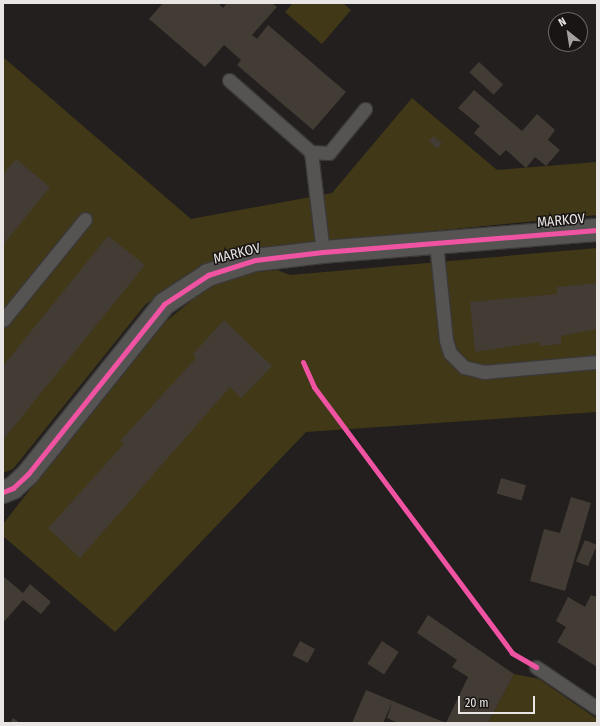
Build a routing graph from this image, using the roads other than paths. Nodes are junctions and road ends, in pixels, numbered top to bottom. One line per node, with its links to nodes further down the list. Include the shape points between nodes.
1 (229, 80): 3 (lane)
2 (365, 109): 3 (lane, via 329,153)
3 (311, 152): 7 (lane)
4 (85, 219): 8 (lane)
5 (597, 230): 6 (street, MARKOV)
6 (436, 243): 7 (street, MARKOV); 9 (lane, via 446,340 450,353 464,367 484,372)
7 (323, 252): 10 (street, MARKOV, via 236,264 208,275 164,304 28,474 13,488)
8 (3, 320)
9 (597, 362)
10 (3, 492)
11 (536, 667): 12 (lane)
12 (597, 708)

